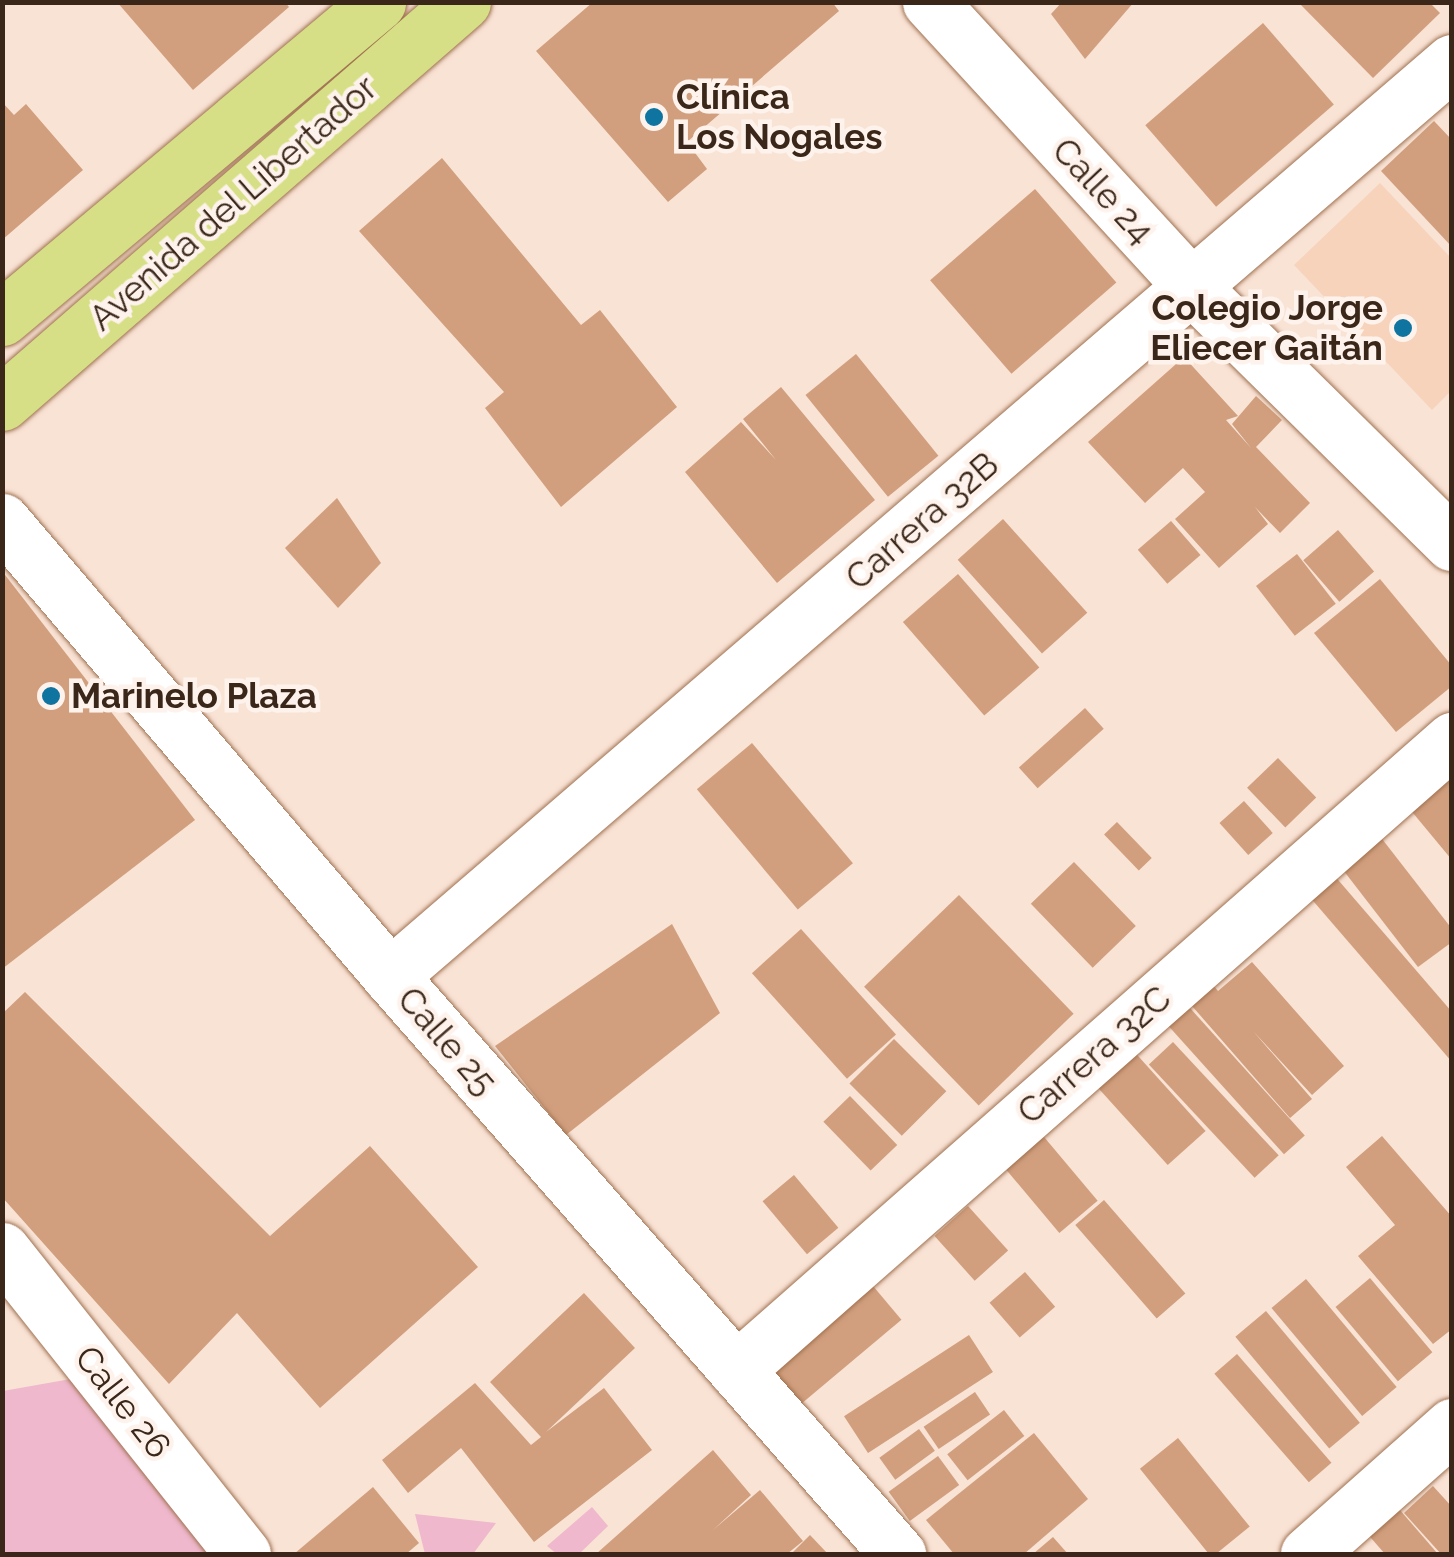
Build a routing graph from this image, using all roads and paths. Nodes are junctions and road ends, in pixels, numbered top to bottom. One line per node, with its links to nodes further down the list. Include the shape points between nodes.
1 (378, 2): 6 (main road, Avenida del Libertador)
2 (463, 2): 7 (main road, Avenida del Libertador)
3 (930, 2): 5 (street, Calle 24)
4 (1452, 62): 5 (street, Carrera 32B)
5 (1194, 289): 9 (street, Calle 24); 11 (street, Carrera 32B)
6 (2, 318)
7 (2, 403)
8 (2, 522): 11 (street, Calle 25)
9 (1452, 542)
10 (1452, 740): 13 (street, Carrera 32C)
11 (390, 976): 13 (street, Calle 25)
12 (2, 1250): 15 (street, Calle 26)
13 (736, 1370): 16 (street, Calle 25)
14 (1452, 1426): 17 (street)
15 (243, 1554)
16 (898, 1554)
17 (1308, 1554)

